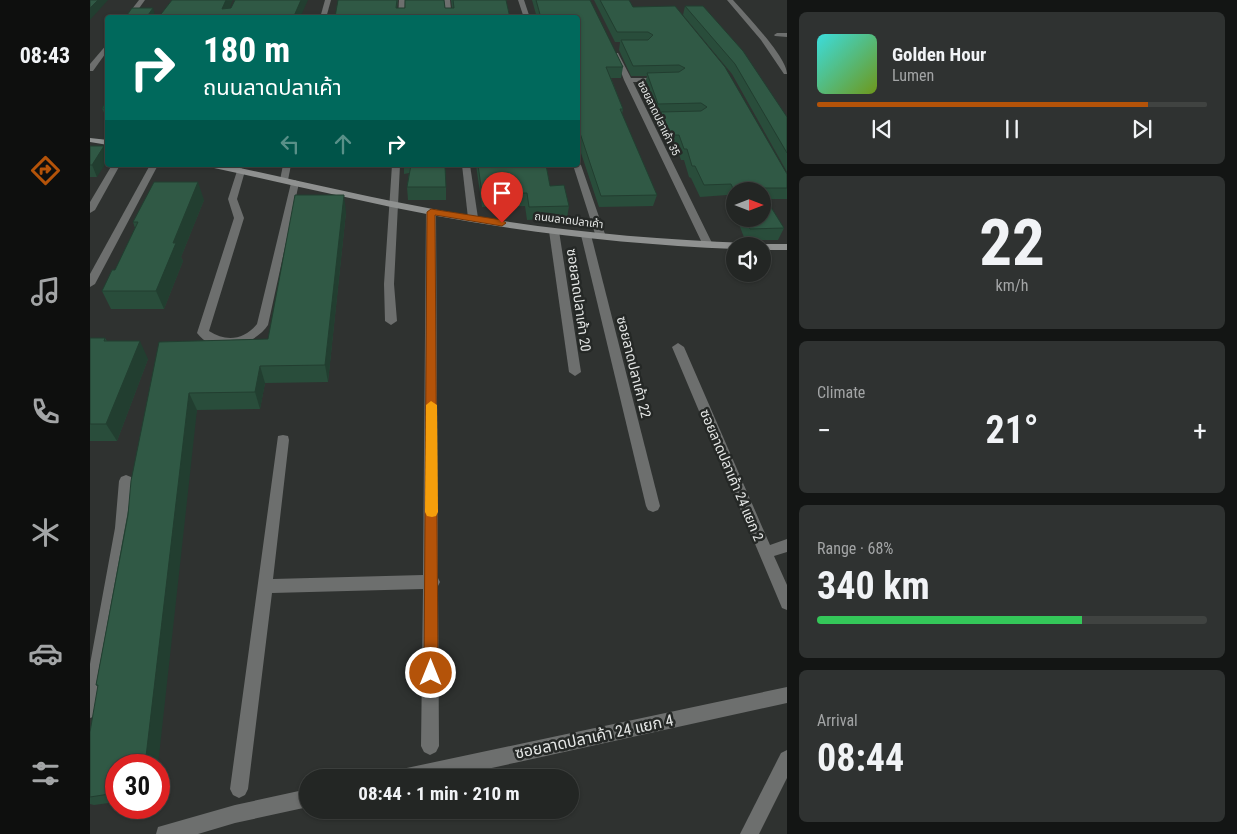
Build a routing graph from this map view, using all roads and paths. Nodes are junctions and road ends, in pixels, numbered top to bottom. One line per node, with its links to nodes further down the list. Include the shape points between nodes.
1 (142, 0): 7 (street)
2 (328, 0): 8 (street)
3 (402, 0): 9 (street)
4 (447, 0): 10 (street)
5 (522, 0): 11 (street)
6 (730, 0): 17 (street)
7 (130, 15)
8 (324, 15)
9 (401, 15)
10 (449, 15)
11 (526, 15)
12 (777, 35): 13 (street)
13 (787, 35)
14 (616, 46): 18 (street, ซอยลาดปลาเค้า 35)
15 (105, 49): 16 (street)
16 (90, 69)
17 (787, 72)
18 (628, 80): 19 (street); 39 (street, ซอยลาดปลาเค้า 35, via 652,119)
19 (666, 80)
20 (90, 140): 21 (main road)
21 (105, 142)
22 (115, 167): 33 (street)
23 (153, 167): 43 (street)
24 (223, 167): 29 (main road, ถนนลาดปลาเค้า)
25 (287, 167): 30 (street)
26 (396, 167): 32 (street)
27 (466, 167): 35 (street)
28 (578, 167): 38 (street)
29 (241, 171): 30 (main road, ถนนลาดปลาเค้า); 31 (street, via 233,200 239,218 203,334 215,342 246,341 262,326)
30 (284, 180): 31 (main road, ถนนลาดปลาเค้า)
31 (295, 183): 32 (main road, ถนนลาดปลาเค้า)
32 (394, 205): 34 (main road, ถนนลาดปลาเค้า); 44 (street, via 389,284)
33 (90, 210)
34 (431, 212): 35 (main road, ถนนลาดปลาเค้า); 52 (street)
35 (473, 218): 36 (main road, ถนนลาดปลาเค้า)
36 (554, 231): 37 (main road, ถนนลาดปลาเค้า); 46 (street, ซอยลาดปลาเค้า 20)
37 (586, 235): 38 (main road, ถนนลาดปลาเค้า); 49 (street, ซอยลาดปลาเค้า 22)
38 (601, 237): 39 (main road, ถนนลาดปลาเค้า)
39 (708, 245): 40 (main road, ถนนลาดปลาเค้า)
40 (726, 245)
41 (771, 247): 42 (main road)
42 (787, 247)
43 (90, 284)
44 (391, 321)
45 (678, 347): 51 (street, ซอยลาดปลาเค้า 24 แยก 2)
46 (575, 372)
47 (283, 440): 53 (street)
48 (126, 480): 56 (street, via 122,528)
49 (653, 506)
50 (787, 545): 51 (street)
51 (766, 553): 54 (street, ซอยลาดปลาเค้า 24 แยก 2)
52 (432, 582): 53 (street); 57 (street)
53 (265, 586): 60 (street)
54 (787, 603)
55 (787, 695): 59 (street, ซอยลาดปลาเค้า 24 แยก 4)
56 (90, 710)
57 (430, 746)
58 (787, 759): 63 (street)
59 (444, 769)
60 (239, 790)
61 (299, 800): 62 (street)
62 (166, 834)
63 (749, 834)

